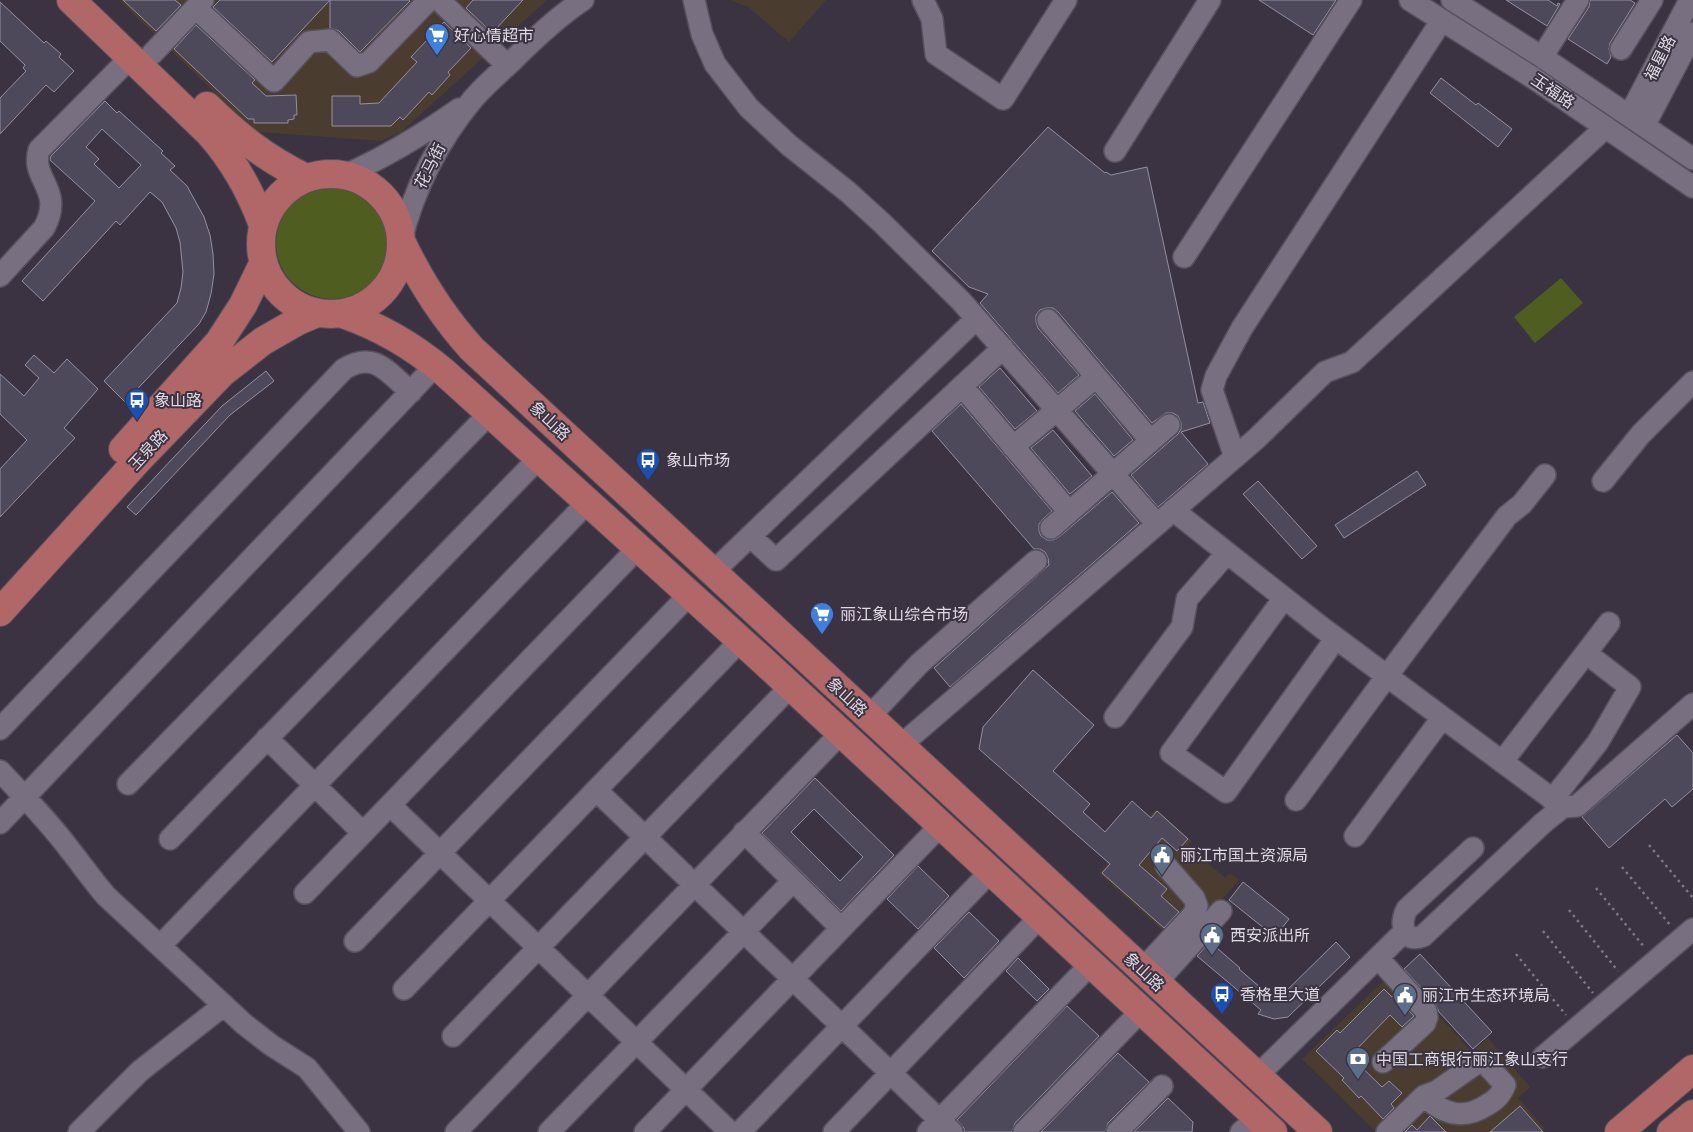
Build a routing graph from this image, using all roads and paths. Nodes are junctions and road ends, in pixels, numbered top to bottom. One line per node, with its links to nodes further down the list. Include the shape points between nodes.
1 (71, 0): 20 (main road)
2 (96, 0): 20 (main road)
3 (430, 0): 16 (street, via 369,62 357,66 330,40 309,42 274,81)
4 (440, 0): 22 (street)
5 (584, 0): 22 (street, 花马街)
6 (694, 0): 37 (street, via 702,34 712,57 749,108 882,223)
7 (922, 0): 8 (street, via 932,19 936,54 1003,99)
8 (1066, 0)
9 (1210, 0): 26 (street)
10 (1351, 0): 33 (street)
11 (1410, 0): 17 (street, 玉福路)
12 (1452, 0): 21 (street, 玉福路)
13 (1578, 0): 21 (street)
14 (1652, 0): 19 (street)
15 (1690, 0): 24 (street, 福星路)
16 (200, 4): 20 (street)
17 (1442, 20): 25 (street, 玉福路); 50 (street, via 1242,328 1216,376 1212,390)
18 (1693, 33): 24 (street, 福星路)
19 (1621, 49)
20 (141, 56): 29 (main road, via 273,161); 31 (main road, via 222,148 246,183); 35 (street, via 39,150 37,162 51,200 48,220)
21 (1542, 56): 24 (street, 玉福路)
22 (507, 65): 23 (street, 花马街)
23 (473, 99): 28 (street, 花马街, via 412,141); 32 (street, 花马街, via 430,164 411,205)
24 (1637, 121): 27 (street, 玉福路)
25 (1606, 128): 30 (street, 玉福路); 50 (street, via 1352,362 1325,372)
26 (1115, 151)
27 (1693, 159)
28 (345, 175): 29 (main road, via 319,174); 32 (main road, via 370,185 380,194 395,215)
29 (306, 178): 31 (main road, via 283,192 267,213)
30 (1693, 187)
31 (263, 225): 34 (main road)
32 (401, 241): 36 (main road, via 398,267 384,290 365,306); 63 (main road, 象山路, via 426,290 472,349)
33 (1184, 257)
34 (263, 264): 36 (main road, via 284,297 306,310); 64 (main road, 玉泉路, via 243,306 215,347)
35 (0, 276)
36 (330, 314): 40 (main road, 象山路, via 395,336); 67 (main road, 玉泉路, via 298,321 263,341 222,373)
37 (976, 319): 39 (street); 59 (street)
38 (1048, 320): 41 (street)
39 (1003, 348): 43 (street); 45 (street)
40 (436, 365): 44 (street); 46 (main road, 象山路)
41 (1096, 377): 45 (street); 48 (street)
42 (1693, 382): 54 (street, via 1641,434)
43 (962, 386): 49 (street); 59 (street, via 776,560)
44 (411, 392): 78 (street, via 377,363 360,362 344,368); 87 (street)
45 (1057, 410): 49 (street); 52 (street)
46 (490, 413): 51 (main road, 象山路); 84 (street)
47 (1169, 425): 48 (street)
48 (1151, 441): 52 (street)
49 (1013, 446): 56 (street)
50 (1235, 457): 57 (street)
51 (540, 458): 55 (main road, 象山路); 80 (street)
52 (1113, 474): 56 (street); 57 (street)
53 (1545, 475): 72 (street, via 1522,504 1507,516)
54 (1602, 481)
55 (588, 502): 60 (main road, 象山路); 85 (street)
56 (1069, 512): 58 (street)
57 (1165, 517): 61 (street); 81 (street)
58 (1051, 528)
59 (750, 536): 63 (street)
60 (639, 547): 65 (main road, 象山路); 90 (street)
61 (1227, 553): 66 (street); 76 (street, via 1187,599 1182,627)
62 (1036, 561): 75 (street, via 919,664)
63 (713, 572): 75 (main road, 象山路)
64 (0, 586)
65 (690, 594): 70 (main road, 象山路); 100 (street)
66 (1284, 598): 69 (street); 69 (street, via 1171,753 1226,792)
67 (0, 612)
68 (1609, 623): 71 (street)
69 (1336, 638): 72 (street)
70 (741, 640): 73 (main road, 象山路); 86 (street)
71 (1586, 653): 82 (street); 89 (street, via 1630,686)
72 (1387, 676): 77 (street); 88 (street)
73 (791, 686): 79 (main road, 象山路); 96 (street)
74 (1693, 704): 89 (street, via 1577,806)
75 (869, 717): 81 (main road, 象山路)
76 (1115, 717)
77 (1442, 718): 82 (street); 95 (street)
78 (0, 729)
79 (841, 732): 92 (main road, 象山路); 93 (street)
80 (267, 738): 85 (street); 97 (street)
81 (900, 746): 125 (main road, 象山路)
82 (1502, 762): 89 (street)
83 (0, 771): 87 (street)
84 (128, 784)
85 (315, 785): 94 (street); 119 (street)
86 (596, 790): 96 (street); 109 (street)
87 (25, 798): 91 (street); 119 (street, via 106,896)
88 (1296, 800)
89 (1558, 804): 115 (street, via 1543,824 1423,936 1414,938)
90 (390, 805): 94 (street); 100 (street)
91 (0, 823)
92 (941, 825): 103 (main road, 象山路); 113 (street)
93 (744, 832): 104 (street); 105 (street)
94 (363, 833): 107 (street)
95 (1354, 836)
96 (645, 837): 105 (street); 120 (street)
97 (170, 839)
98 (1649, 844): 108 (path)
99 (1473, 848): 115 (street, via 1407,909 1403,918)
100 (440, 853): 109 (street); 118 (street)
101 (1166, 866): 125 (street, via 1194,898 1197,906)
102 (1622, 867): 117 (path)
103 (991, 871): 112 (main road, 象山路); 133 (street)
104 (794, 881): 113 (street); 114 (street)
105 (694, 884): 114 (street); 129 (street)
106 (1596, 888): 123 (path)
107 (305, 893)
108 (1693, 898)
109 (490, 901): 120 (street); 128 (street)
110 (1569, 910): 127 (path)
111 (1221, 911): 125 (street)
112 (1040, 917): 124 (main road, 象山路); 140 (street)
113 (841, 928): 126 (street)
114 (744, 932): 126 (street); 136 (street)
115 (1404, 932): 122 (street)
116 (1543, 932): 131 (path)
117 (1687, 934): 123 (street)
118 (355, 941)
119 (160, 946): 130 (street)
120 (538, 948): 129 (street); 135 (street)
121 (1516, 954): 134 (path)
122 (1378, 958): 138 (street, via 1426,1011 1427,1017 1426,1023); 141 (street)
123 (1656, 961): 127 (street)
124 (1091, 964): 132 (main road, 象山路); 148 (street)
125 (1149, 976): 141 (main road, 象山路)
126 (792, 979): 133 (street); 143 (street)
127 (1629, 983): 131 (street)
128 (404, 989)
129 (588, 995): 136 (street); 150 (street)
130 (224, 1005): 146 (street, via 257,1035 307,1068); 149 (street, via 140,1072)
131 (1603, 1005): 134 (street)
132 (1142, 1010): 147 (main road, 象山路); 156 (street)
133 (842, 1026): 140 (street); 154 (street)
134 (1577, 1028): 137 (street)
135 (453, 1036)
136 (636, 1042): 143 (street); 151 (street)
137 (1542, 1057)
138 (1383, 1062)
139 (1693, 1069): 160 (main road)
140 (890, 1073): 148 (street); 155 (street)
141 (1257, 1076): 158 (main road, 象山路)
142 (1162, 1086): 157 (street)
143 (685, 1090): 152 (street); 153 (street)
144 (1424, 1096): 159 (street)
145 (1693, 1114): 161 (main road)
146 (347, 1127)
147 (1257, 1127)
148 (940, 1128)
149 (80, 1132)
150 (456, 1132)
151 (548, 1132)
152 (645, 1132)
153 (730, 1132)
154 (740, 1132)
155 (834, 1132)
156 (1024, 1132)
157 (1117, 1132)
158 (1318, 1132)
159 (1387, 1132)
160 (1619, 1132)
161 (1671, 1132)

